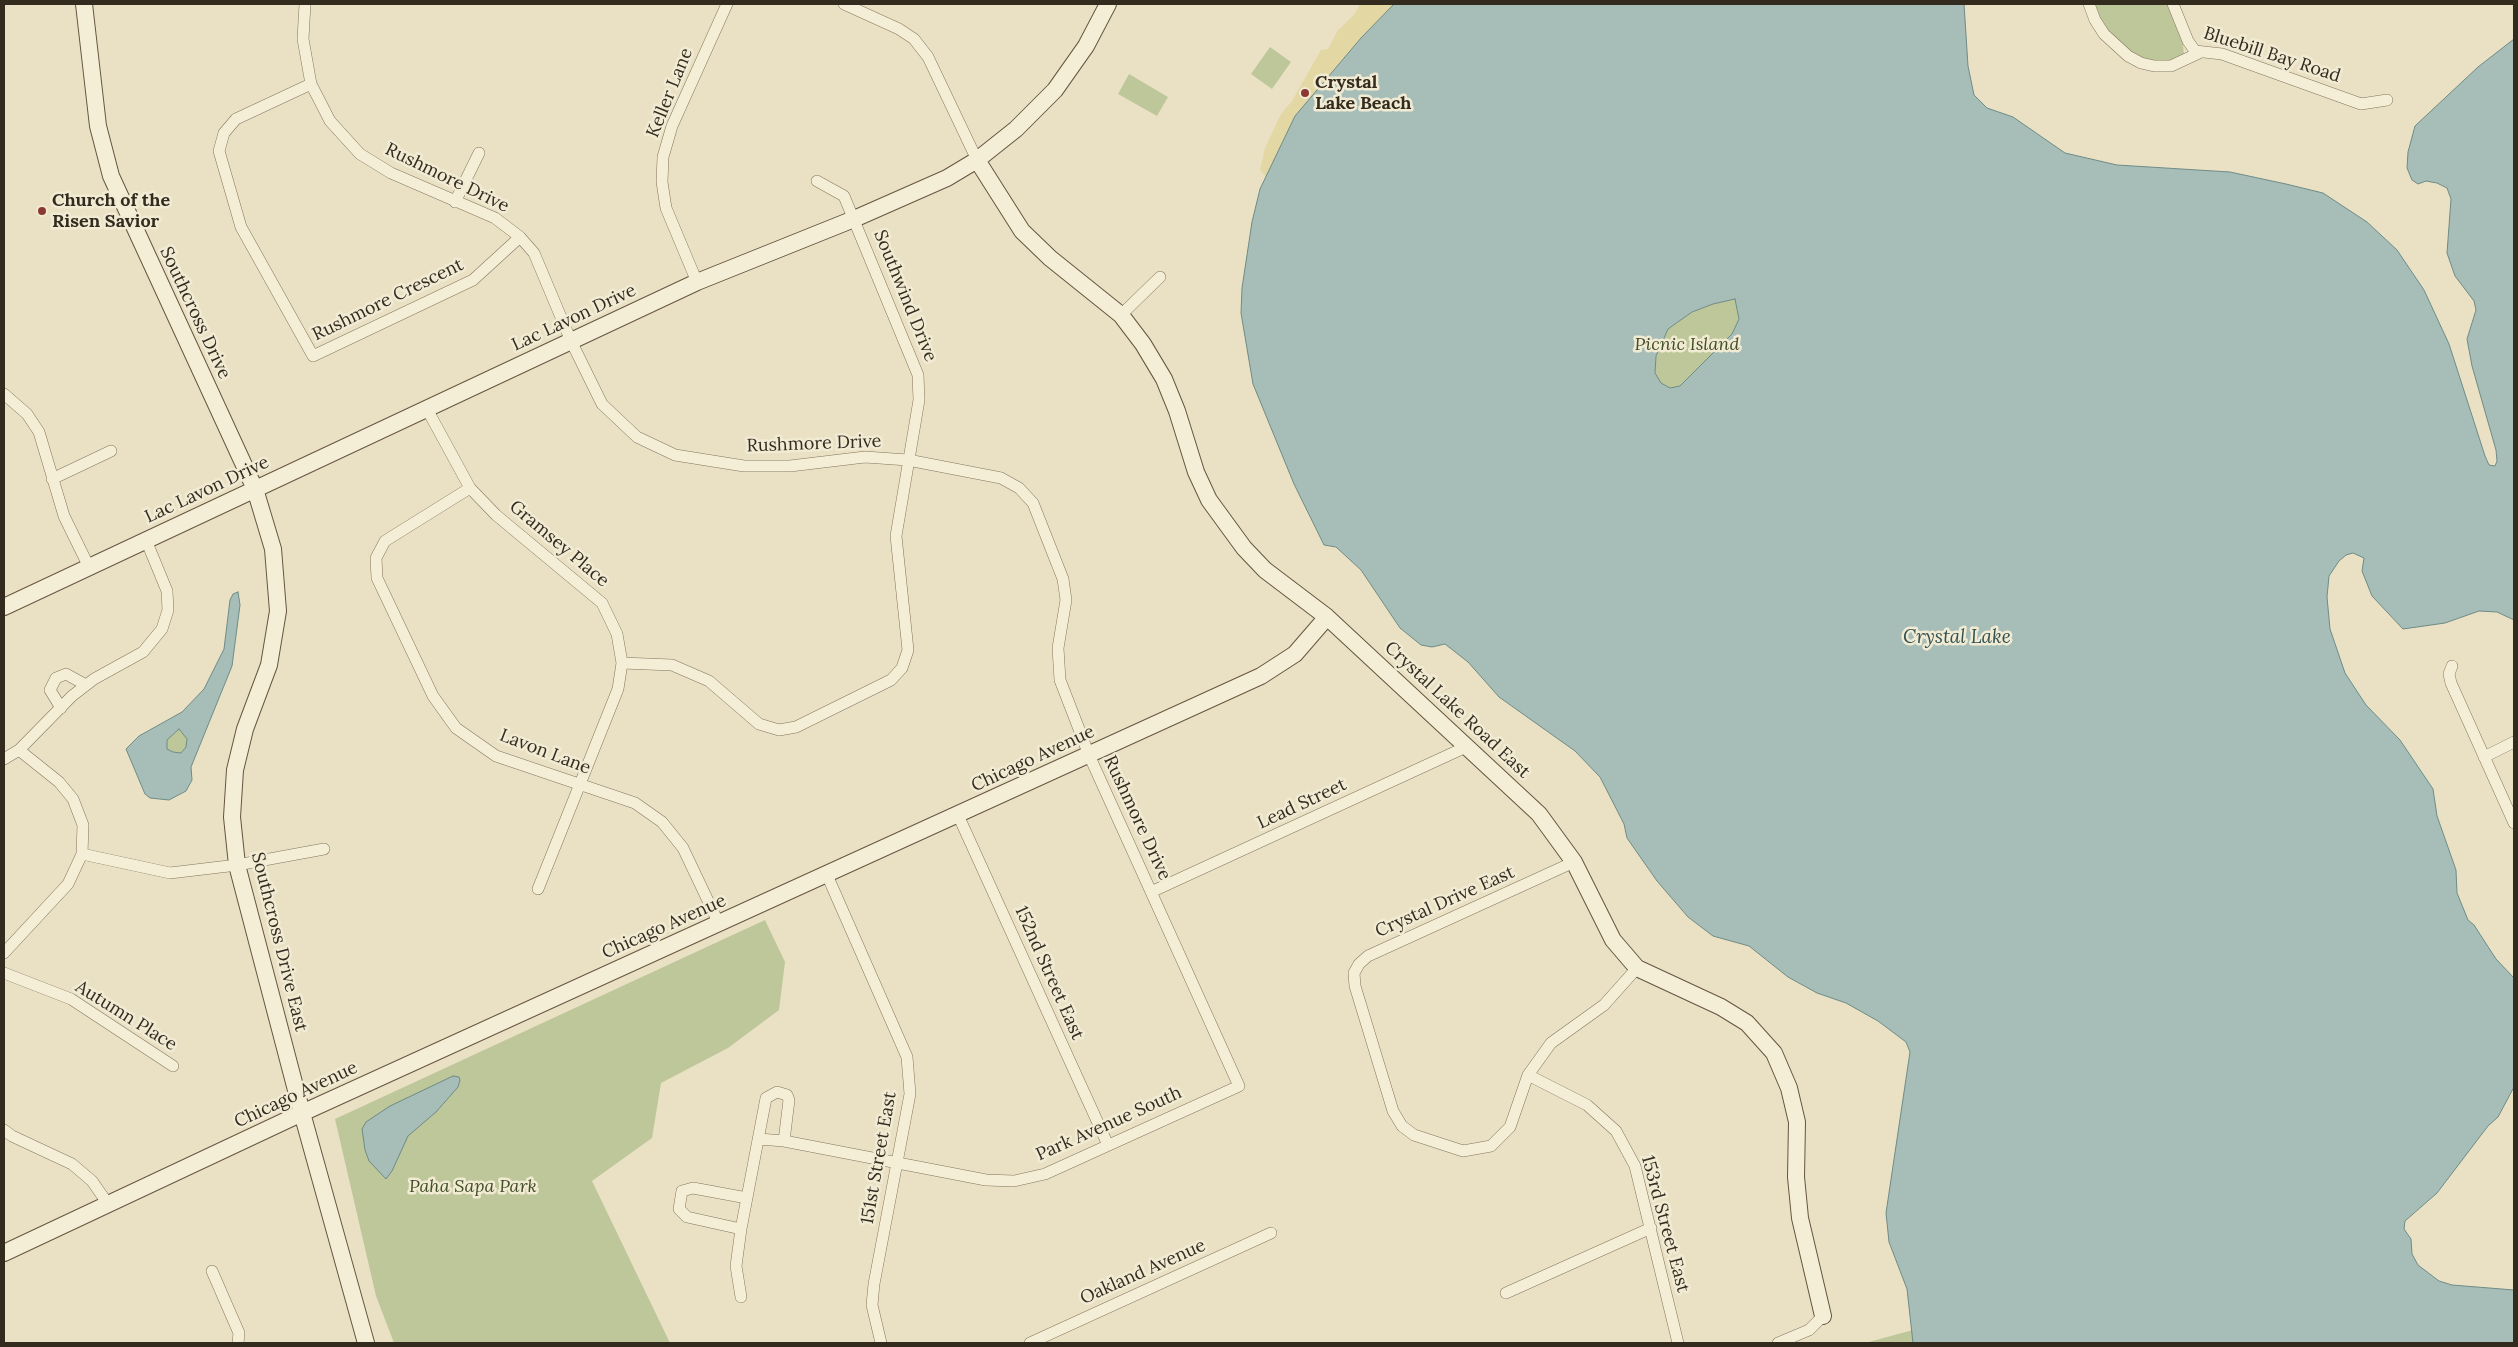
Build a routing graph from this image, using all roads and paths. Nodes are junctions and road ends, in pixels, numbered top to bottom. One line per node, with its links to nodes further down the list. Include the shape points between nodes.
1 (84, 4): 27 (street, Southcross Drive, via 98,126 111,176)
2 (305, 4): 9 (street, Rushmore Drive, via 303,39)
3 (727, 4): 18 (street, Keller Lane, via 672,126 663,157 666,208)
4 (844, 4): 12 (street, via 914,39 928,57)
5 (1108, 4): 12 (street, Lac Lavon Drive, via 1086,46 1055,90 1016,129)
6 (2089, 4): 8 (street, via 2104,34 2140,63 2171,66)
7 (2173, 4): 8 (street, Bluebill Bay Road, via 2191,47)
8 (2199, 53): 10 (street, Bluebill Bay Road, via 2222,54 2361,104)
9 (311, 84): 14 (street, Rushmore Drive, via 330,122 360,154 390,173); 16 (street, Rushmore Crescent, via 236,119 224,133 219,150 242,227 313,356 474,280)
10 (2387, 100)
11 (479, 153): 14 (street)
12 (977, 160): 15 (street, Lac Lavon Drive, via 947,178); 19 (street, Crystal Lake Road East, via 1022,231)
13 (817, 181): 15 (street, Southwind Drive, via 844,196)
14 (456, 202): 16 (street, Rushmore Drive, via 495,218)
15 (854, 219): 18 (street, Lac Lavon Drive); 24 (street, Southwind Drive, via 918,375 919,400)
16 (520, 237): 20 (street, Rushmore Drive, via 534,253)
17 (1160, 277): 19 (street)
18 (697, 282): 20 (street, Lac Lavon Drive)
19 (1121, 315): 31 (street, Crystal Lake Road East, via 1164,379 1178,411 1196,472 1227,528 1265,570)
20 (571, 341): 22 (street, Lac Lavon Drive); 24 (street, Rushmore Drive, via 602,404 637,438 675,455 744,466 790,466 865,456)
21 (4, 394): 25 (street, via 27,414 39,432)
22 (424, 410): 26 (street, Gramsey Place, via 428,411); 27 (street, Lac Lavon Drive)
23 (111, 451): 25 (street)
24 (908, 460): 32 (street, Southwind Drive, via 896,536 908,650 902,668 891,680 796,727 779,730 760,724 709,681 672,665); 39 (street, Rushmore Drive, via 1001,478 1019,488 1033,503 1064,578 1066,600 1058,648 1060,680)
25 (52, 479): 29 (street, via 64,516)
26 (470, 488): 32 (street, Gramsey Place, via 496,515 602,603 617,634); 42 (street, Lavon Lane, via 385,541 376,558 377,578 433,696 456,728 496,756)
27 (254, 490): 28 (street, Lac Lavon Drive); 48 (street, Southcross Drive East, via 273,549 278,611 269,664 235,770 232,817)
28 (146, 540): 29 (street, Lac Lavon Drive); 34 (street, via 167,590 168,610 162,629 143,652)
29 (88, 567): 30 (street, Lac Lavon Drive)
30 (4, 607)
31 (1327, 617): 37 (street, Crystal Lake Road East); 39 (street, Chicago Avenue, via 1295,654 1261,676)
32 (622, 663): 42 (street, Gramsey Place, via 618,689)
33 (2452, 666): 40 (street, via 2449,674 2451,683)
34 (86, 685): 35 (street); 35 (street, via 66,674 56,678 50,690)
35 (61, 708): 38 (street)
36 (2514, 742): 40 (street)
37 (1466, 747): 47 (street, Crystal Lake Road East, via 1539,814); 51 (street, Lead Street)
38 (19, 750): 41 (street); 46 (street, via 59,782 73,799 83,825)
39 (1089, 755): 43 (street, Chicago Avenue); 51 (street, Rushmore Drive)
40 (2484, 757): 44 (street)
41 (4, 759)
42 (580, 784): 50 (street, Gramsey Place); 52 (street, Lavon Lane, via 634,803 662,822 683,848)
43 (958, 815): 49 (street, Chicago Avenue); 63 (street, 152nd Street East)
44 (2514, 823)
45 (324, 849): 48 (street)
46 (82, 854): 48 (street, via 170,873); 53 (street, via 68,884)
47 (1574, 862): 54 (street, Crystal Lake Road East, via 1613,940); 57 (street, Crystal Drive East, via 1368,956 1354,973 1357,993 1393,1111 1402,1126 1414,1135 1463,1151 1491,1146 1510,1127)
48 (237, 865): 59 (street, Southcross Drive East)
49 (827, 875): 52 (street, Chicago Avenue); 64 (street, 151st Street East, via 907,1057 910,1094)
50 (538, 889)
51 (1151, 892): 58 (street, Rushmore Drive)
52 (718, 924): 59 (street, Chicago Avenue)
53 (4, 953)
54 (1637, 968): 57 (street, Crystal Drive East, via 1604,1005 1551,1043); 74 (street, Crystal Lake Road East, via 1730,1012 1747,1023 1774,1053 1798,1122 1796,1177 1800,1218)
55 (4, 972): 56 (street, Autumn Place, via 71,999)
56 (173, 1066)
57 (1528, 1075): 67 (street, 153rd Street East, via 1587,1105 1616,1131 1635,1166)
58 (1239, 1086): 63 (street, Park Avenue South)
59 (302, 1114): 66 (street, Chicago Avenue); 76 (street, Southcross Drive East)
60 (4, 1130): 66 (street, via 72,1164 92,1181)
61 (758, 1139): 62 (street, Park Avenue South); 62 (street, via 766,1098 777,1092 789,1100); 65 (street)
62 (784, 1141): 64 (street, Park Avenue South)
63 (1108, 1145): 64 (street, Park Avenue South, via 1045,1174 1014,1181 986,1180)
64 (897, 1163): 77 (street, 151st Street East, via 872,1306)
65 (747, 1198): 68 (street); 68 (street, via 693,1188 682,1191 679,1208 687,1217)
66 (108, 1204): 70 (street, Chicago Avenue)
67 (1651, 1228): 72 (street); 79 (street, 153rd Street East)
68 (741, 1229): 73 (street, via 736,1266)
69 (1271, 1233): 78 (street, Oakland Avenue)
70 (4, 1253)
71 (212, 1271): 75 (street, via 239,1333)
72 (1506, 1293)
73 (741, 1297)
74 (1823, 1316): 80 (street, via 1809,1330)
75 (238, 1343)
76 (366, 1343)
77 (881, 1343)
78 (1030, 1343)
79 (1678, 1343)
80 (1778, 1343)

